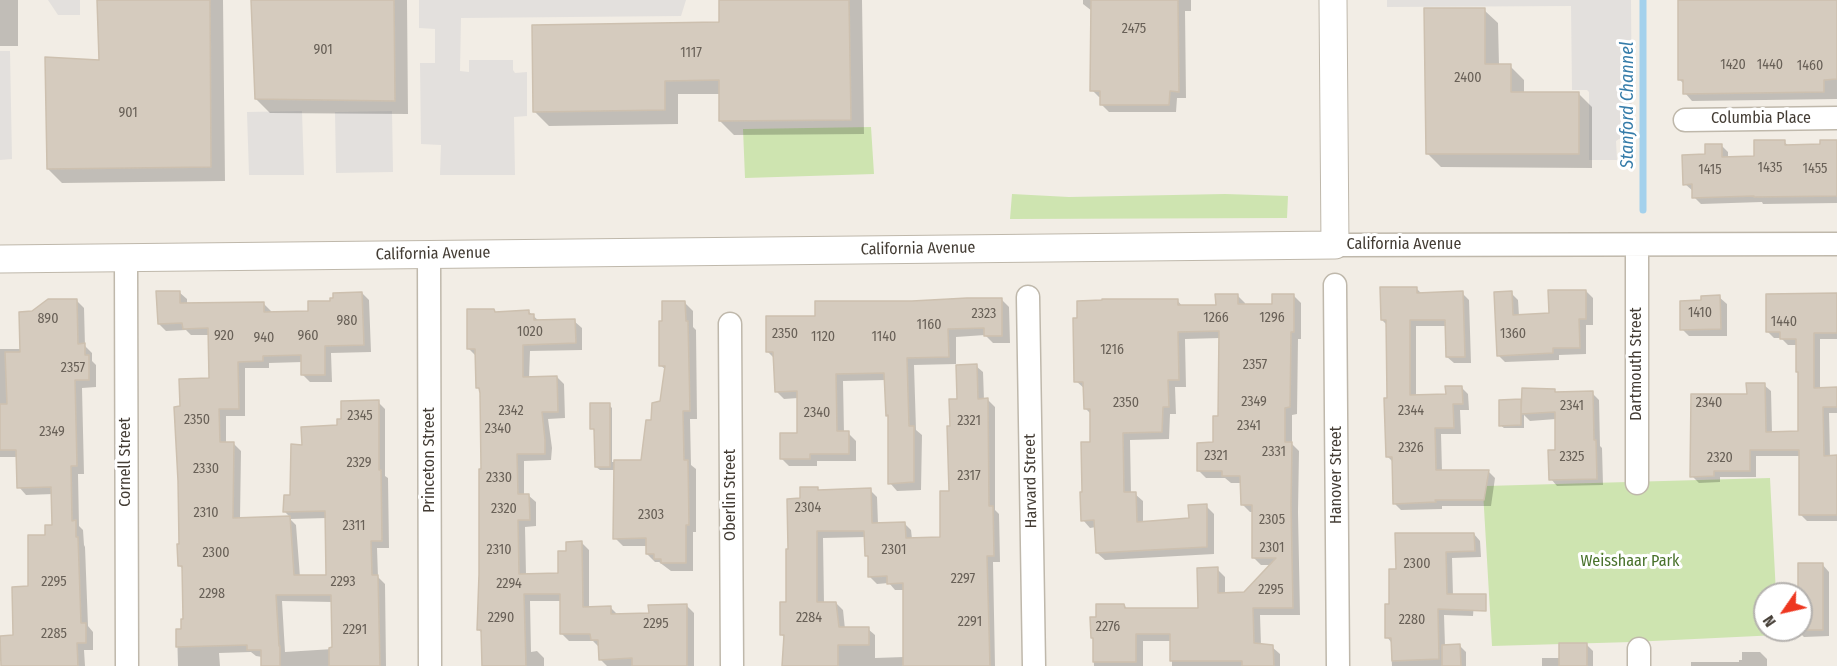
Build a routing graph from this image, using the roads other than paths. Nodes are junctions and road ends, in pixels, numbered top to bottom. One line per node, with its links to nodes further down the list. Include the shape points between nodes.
1 (1333, 0): 5 (street)
2 (1837, 118): 3 (street, Columbia Place)
3 (1685, 120)
4 (1837, 244): 6 (street, California Avenue)
5 (1335, 245): 6 (street, California Avenue); 7 (street, California Avenue)
6 (1637, 245): 13 (street, Dartmouth Street)
7 (429, 254): 8 (street, California Avenue); 15 (street, Princeton Street)
8 (126, 258): 9 (street, California Avenue); 14 (street, Cornell Street)
9 (0, 259)
10 (1335, 285): 18 (street, Hanover Street)
11 (1028, 297): 17 (street, Harvard Street)
12 (730, 324): 16 (street, Oberlin Street)
13 (1637, 483)
14 (127, 666)
15 (430, 666)
16 (732, 666)
17 (1034, 666)
18 (1338, 666)

